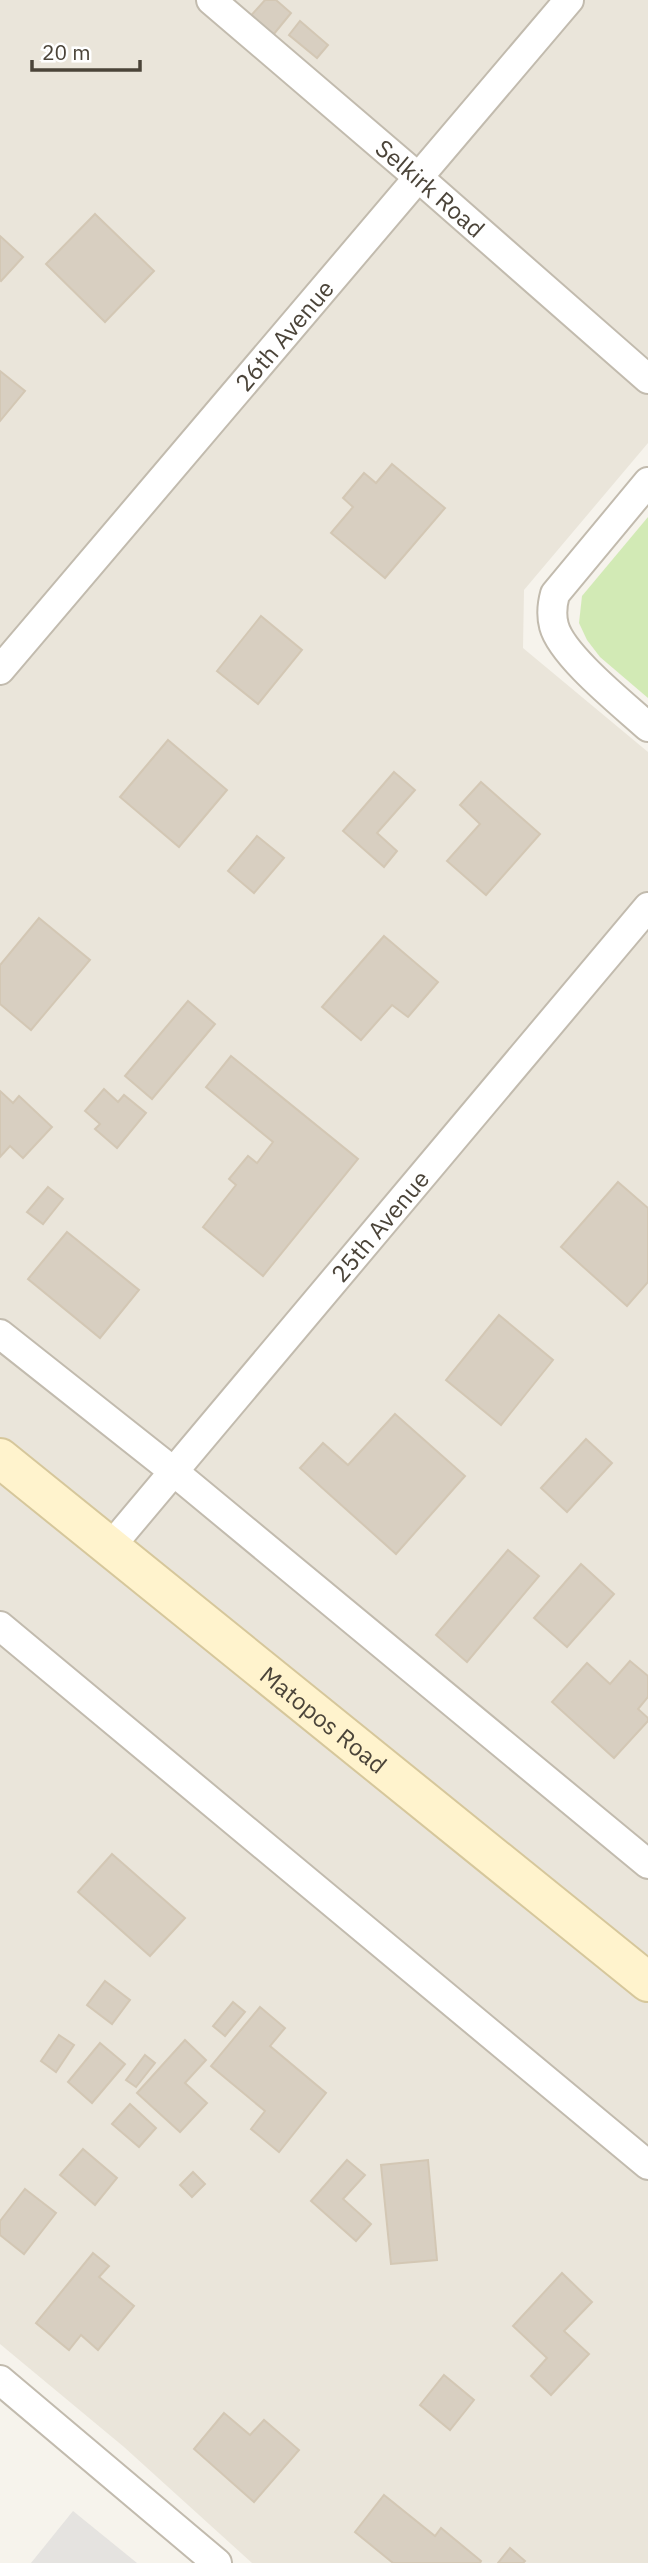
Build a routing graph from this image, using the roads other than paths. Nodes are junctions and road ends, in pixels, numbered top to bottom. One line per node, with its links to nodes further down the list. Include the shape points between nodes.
1 (211, 0): 3 (street, Selkirk Road)
2 (569, 0): 3 (street, 26th Avenue)
3 (419, 177): 4 (street, Selkirk Road); 6 (street, 26th Avenue)
4 (648, 379)
5 (648, 482): 7 (street, via 555,594 552,617 554,629 582,666)
6 (0, 670)
7 (648, 727)
8 (648, 907): 11 (street, 25th Avenue)
9 (0, 1335): 11 (street)
10 (0, 1458): 12 (main road, Matopos Road)
11 (173, 1471): 12 (street, 25th Avenue); 14 (street)
12 (111, 1546): 15 (main road, Matopos Road)
13 (0, 1626): 16 (street)
14 (648, 1864)
15 (648, 1982)
16 (648, 2165)
17 (0, 2380): 18 (street)
18 (217, 2563)

